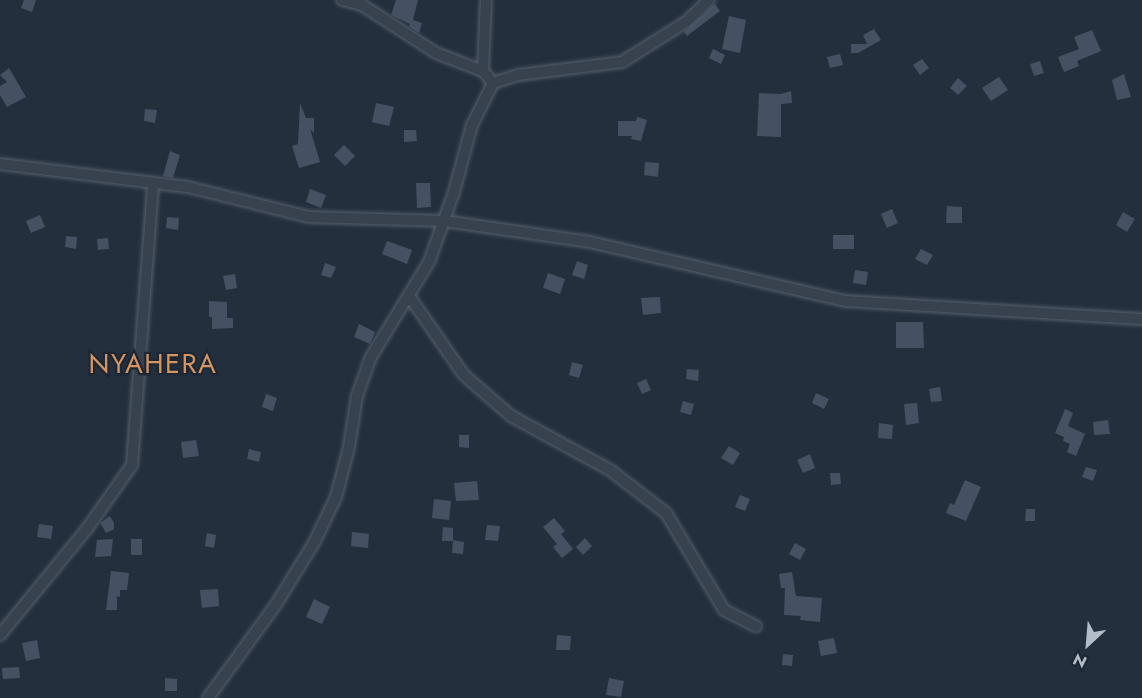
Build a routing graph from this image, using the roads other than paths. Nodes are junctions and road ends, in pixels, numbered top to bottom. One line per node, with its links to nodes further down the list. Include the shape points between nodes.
1 (342, 0): 4 (street, via 362,5 436,53)
2 (486, 0): 4 (street)
3 (709, 0): 5 (street, via 686,22 622,62 518,75)
4 (483, 71): 5 (street)
5 (493, 83): 8 (street, via 472,125)
6 (0, 164): 7 (street)
7 (153, 183): 8 (street, via 188,187 309,217); 12 (street, via 132,465 86,530)
8 (444, 221): 9 (street, via 429,262); 10 (street, via 590,242 846,301)
9 (409, 296): 11 (street, via 464,375 511,416 610,470 666,513 724,610); 13 (street, via 371,357 357,396 336,497 315,541 277,603)
10 (1142, 319)
11 (756, 626)
12 (0, 635)
13 (208, 698)

